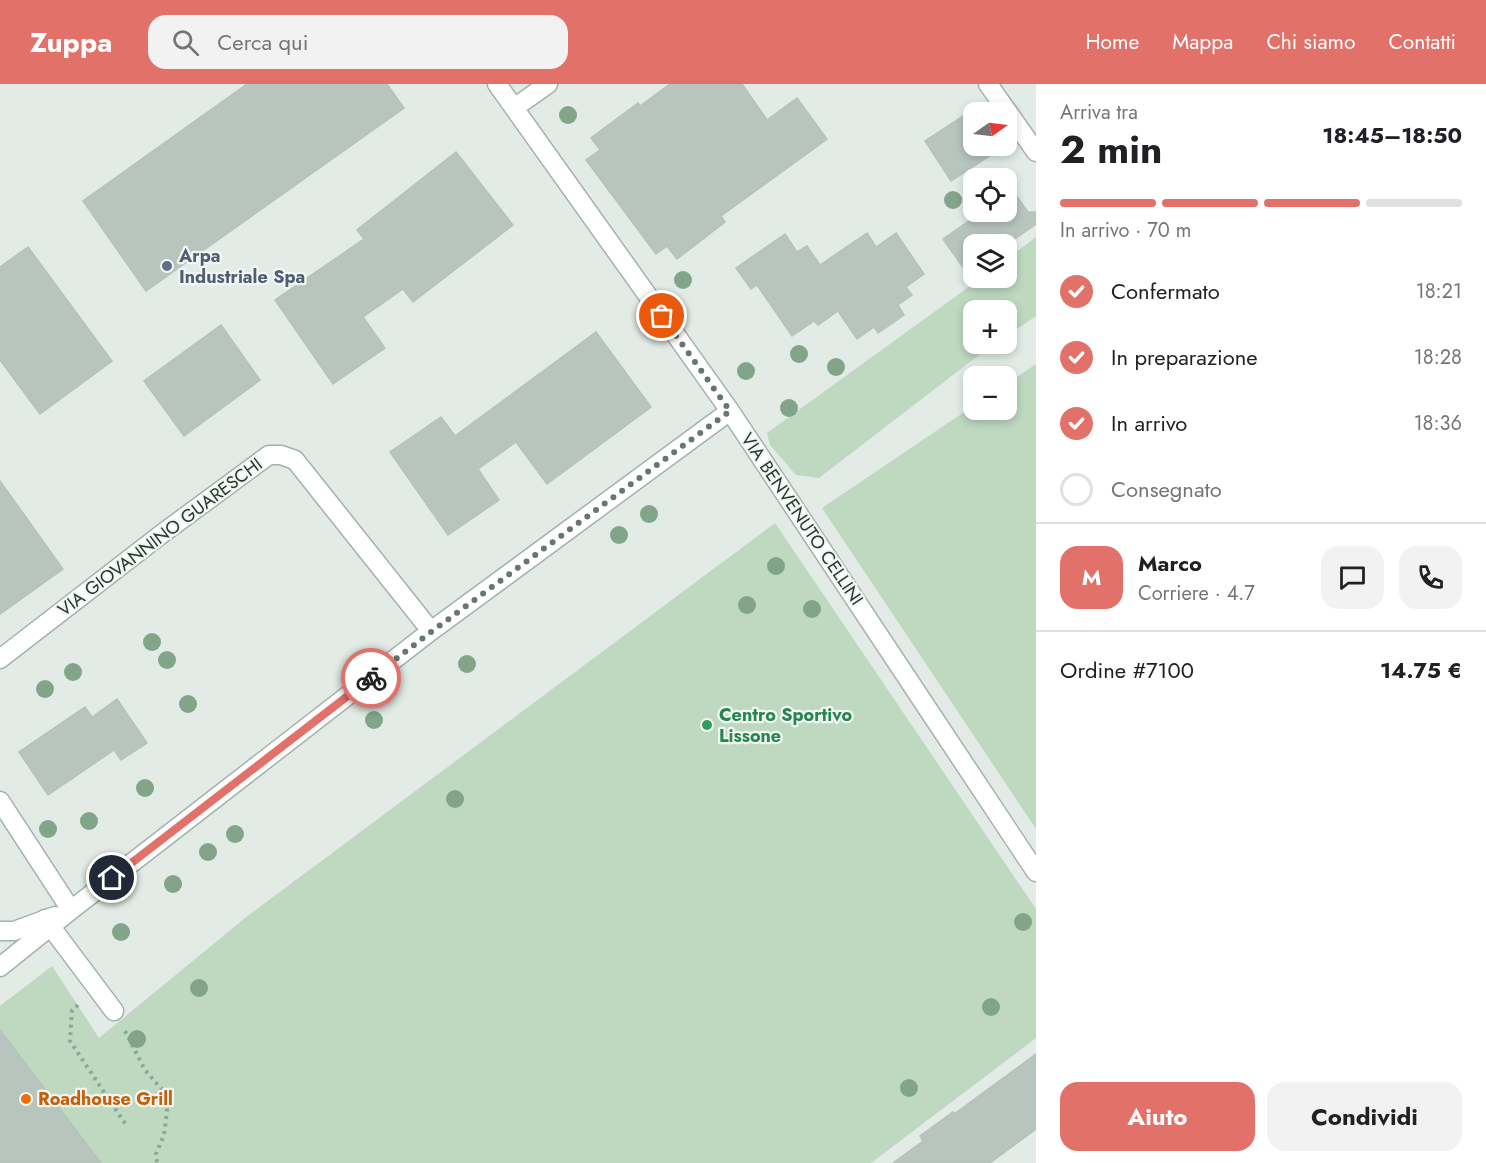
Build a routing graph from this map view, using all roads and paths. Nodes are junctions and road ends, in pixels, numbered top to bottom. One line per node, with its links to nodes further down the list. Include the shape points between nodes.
1 (497, 84): 4 (street, VIA BENVENUTO CELLINI)
2 (548, 84): 4 (street)
3 (988, 84): 5 (street)
4 (514, 108): 6 (street, VIA BENVENUTO CELLINI)
5 (1036, 152)
6 (730, 411): 7 (street); 10 (street, VIA BENVENUTO CELLINI)
7 (431, 632): 8 (street, VIA GIOVANNINO GUARESCHI, via 295,460 269,455); 11 (street)
8 (0, 659)
9 (0, 801): 11 (street)
10 (1036, 872)
11 (71, 910): 12 (street)
12 (47, 923): 13 (street); 14 (street); 15 (street)
13 (0, 931)
14 (0, 967)
15 (98, 991): 16 (street); 17 (path, via 72,1011 70,1041)
16 (114, 1011): 18 (path, via 146,1070 165,1093 167,1111)
17 (126, 1125)
18 (157, 1163)

